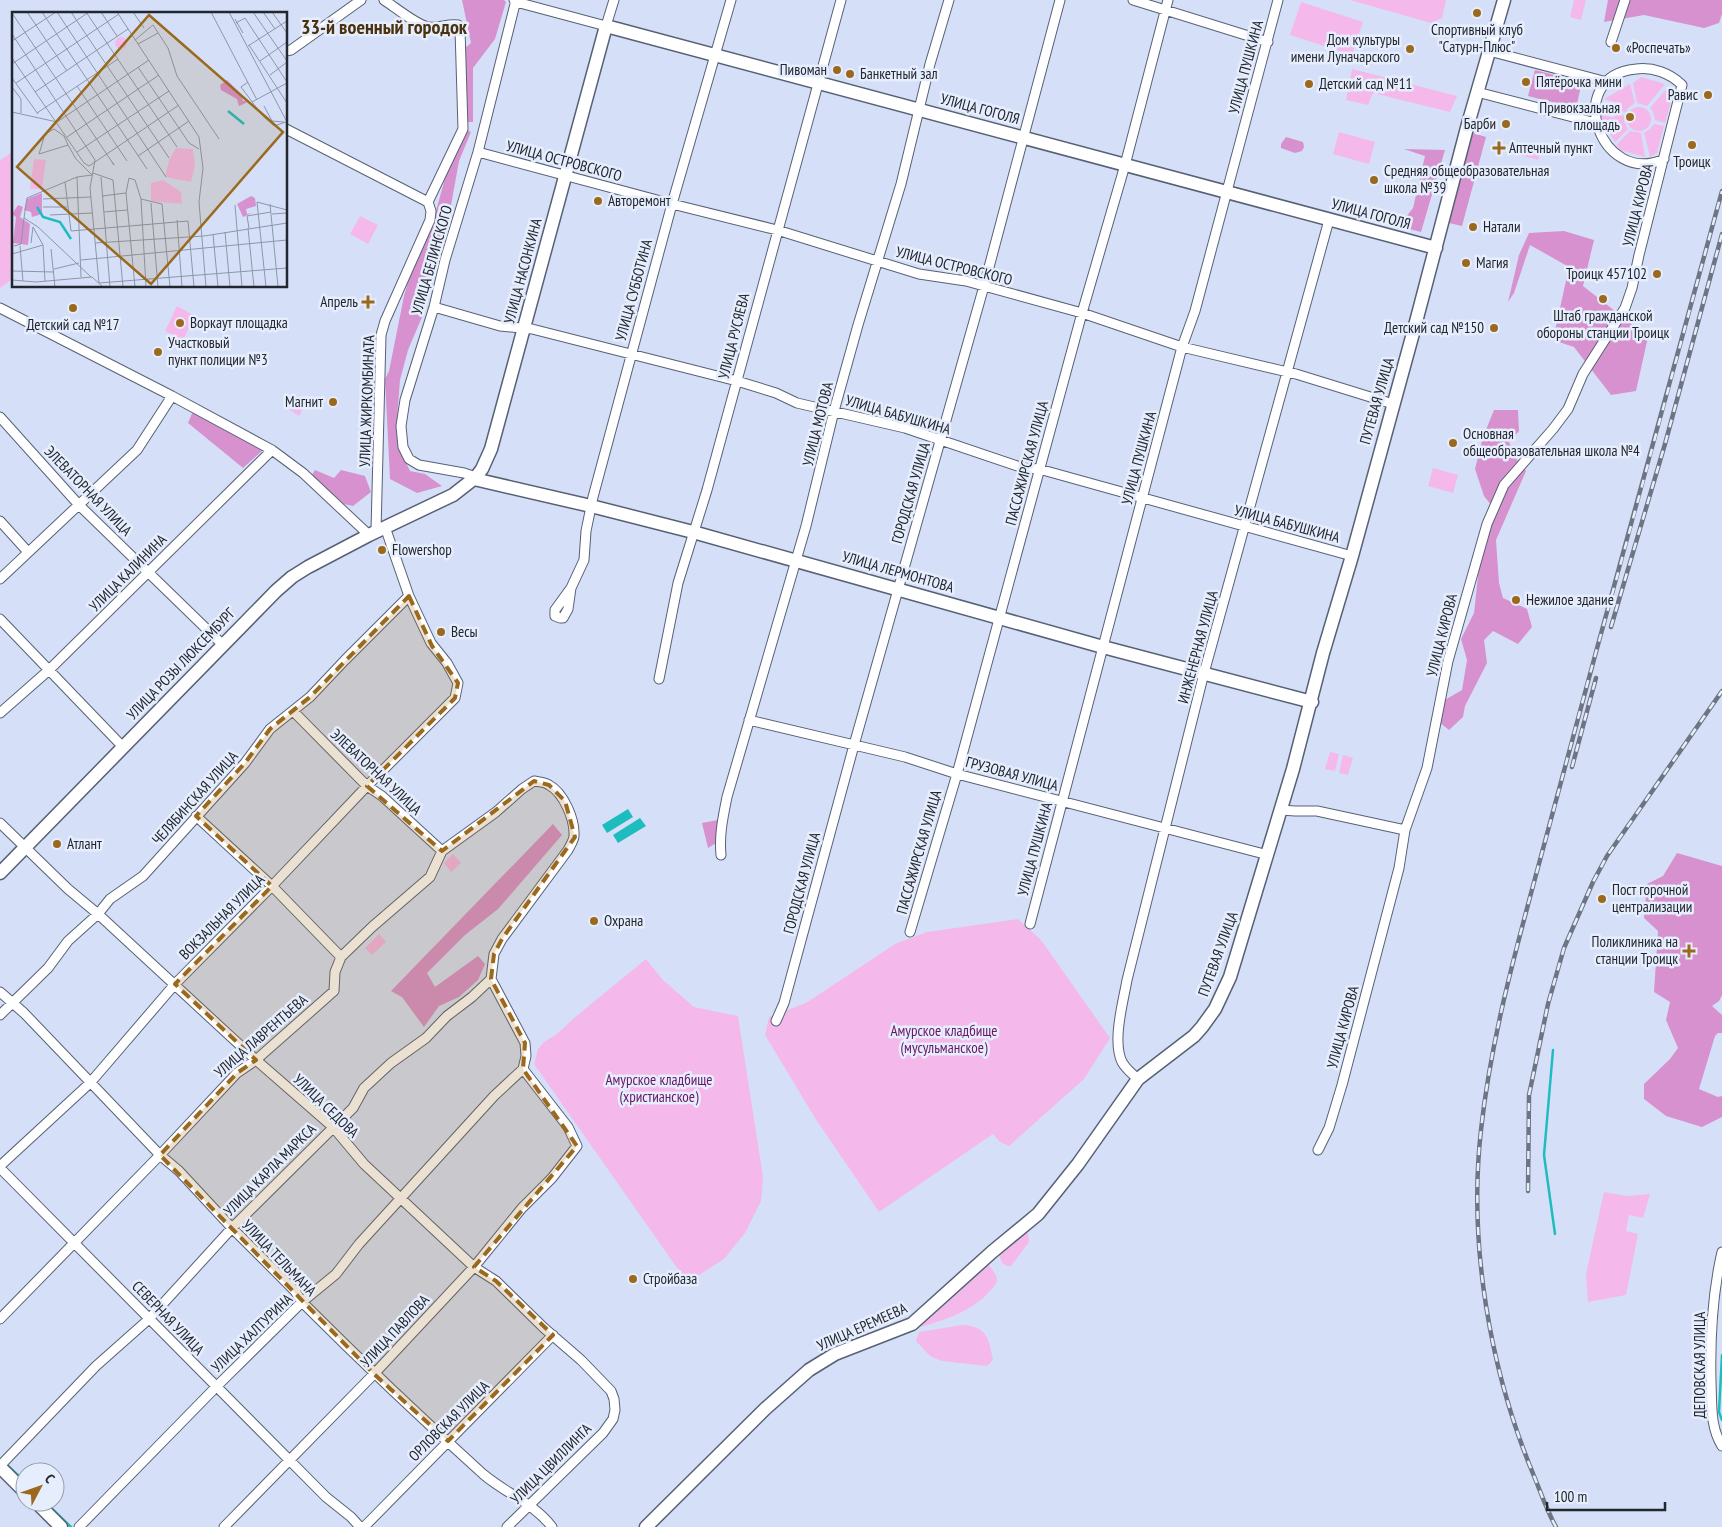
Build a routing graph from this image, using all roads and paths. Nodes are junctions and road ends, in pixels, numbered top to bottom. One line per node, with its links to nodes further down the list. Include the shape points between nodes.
1 (361, 0): 18 (street)
2 (384, 0): 33 (street, via 424,26 432,28 453,24 460,29 463,130)
3 (614, 0): 15 (street, УЛИЦА НАСОНКИНА)
4 (731, 0): 20 (street, УЛИЦА СУББОТИНА)
5 (840, 0): 21 (street, УЛИЦА РУСЯЕВА)
6 (948, 0): 24 (street, УЛИЦА МОТОВА)
7 (1060, 0): 27 (street, ГОРОДСКАЯ УЛИЦА)
8 (1133, 0): 14 (street)
9 (1168, 0): 14 (street, ПАССАЖИРСКАЯ УЛИЦА)
10 (1278, 0): 16 (street, УЛИЦА ПУШКИНА)
11 (1504, 0): 19 (street, ПУТЕВАЯ УЛИЦА)
12 (1625, 0): 17 (street)
13 (515, 1): 15 (street, УЛИЦА ГОГОЛЯ); 28 (street, УЛИЦА БЕЛИНСКОГО)
14 (1165, 10): 16 (street); 30 (street, ПАССАЖИРСКАЯ УЛИЦА)
15 (606, 26): 20 (street, УЛИЦА ГОГОЛЯ); 31 (street, УЛИЦА НАСОНКИНА)
16 (1268, 42): 32 (street, УЛИЦА ПУШКИНА)
17 (1611, 42)
18 (288, 51)
19 (1489, 51): 22 (street); 23 (street, ПУТЕВАЯ УЛИЦА)
20 (716, 55): 21 (street, УЛИЦА ГОГОЛЯ); 34 (street, УЛИЦА СУББОТИНА)
21 (818, 82): 24 (street, УЛИЦА ГОГОЛЯ); 36 (street, УЛИЦА РУСЯЕВА)
22 (1607, 82): 25 (street, via 1596,105); 29 (street, via 1618,73 1649,69 1674,77 1682,84)
23 (1477, 92): 25 (street); 37 (street, ПУТЕВАЯ УЛИЦА)
24 (919, 109): 27 (street, УЛИЦА ГОГОЛЯ); 38 (street, УЛИЦА МОТОВА, via 901,184)
25 (1596, 123): 29 (street, via 1610,148 1622,158 1647,164)
26 (288, 130): 33 (street)
27 (1023, 138): 30 (street, УЛИЦА ГОГОЛЯ); 39 (street, ГОРОДСКАЯ УЛИЦА)
28 (478, 152): 31 (street, УЛИЦА ОСТРОВСКОГО); 40 (street, УЛИЦА БЕЛИНСКОГО)
29 (1664, 159): 92 (street, УЛИЦА КИРОВА, via 1625,308 1583,374 1568,409 1504,485 1487,524 1448,661 1427,768)
30 (1125, 165): 32 (street, УЛИЦА ГОГОЛЯ); 42 (street, ПАССАЖИРСКАЯ УЛИЦА)
31 (566, 176): 34 (street, УЛИЦА ОСТРОВСКОГО); 43 (street, УЛИЦА НАСОНКИНА)
32 (1227, 193): 35 (street, УЛИЦА ГОГОЛЯ); 44 (street, УЛИЦА ПУШКИНА)
33 (428, 202): 62 (street, УЛИЦА ЖИРКОМБИНАТА, via 430,220 385,321 382,335)
34 (672, 204): 36 (street, УЛИЦА ОСТРОВСКОГО); 45 (street, УЛИЦА СУББОТИНА)
35 (1329, 220): 37 (street, УЛИЦА ГОГОЛЯ); 46 (street, ИНЖЕНЕРНАЯ УЛИЦА)
36 (777, 230): 38 (street, УЛИЦА ОСТРОВСКОГО); 47 (street, УЛИЦА РУСЯЕВА)
37 (1436, 248): 49 (street, ПУТЕВАЯ УЛИЦА)
38 (877, 260): 39 (street, УЛИЦА ОСТРОВСКОГО, via 919,274); 50 (street, УЛИЦА МОТОВА)
39 (984, 286): 42 (street, УЛИЦА ОСТРОВСКОГО); 52 (street, ГОРОДСКАЯ УЛИЦА)
40 (434, 307): 43 (street, УЛИЦА БАБУШКИНА, via 500,326); 55 (street, УЛИЦА БЕЛИНСКОГО, via 405,400 401,426 404,447 415,464)
41 (0, 308): 48 (street)
42 (1082, 312): 44 (street, УЛИЦА ОСТРОВСКОГО); 54 (street, ПАССАЖИРСКАЯ УЛИЦА)
43 (524, 329): 45 (street, УЛИЦА БАБУШКИНА); 55 (street, УЛИЦА НАСОНКИНА, via 491,449)
44 (1182, 347): 46 (street, УЛИЦА ОСТРОВСКОГО); 56 (street, УЛИЦА ПУШКИНА)
45 (631, 355): 47 (street, УЛИЦА БАБУШКИНА); 58 (street, УЛИЦА СУББОТИНА)
46 (1287, 373): 49 (street, УЛИЦА ОСТРОВСКОГО); 61 (street, ИНЖЕНЕРНАЯ УЛИЦА)
47 (737, 381): 50 (street, УЛИЦА БАБУШКИНА, via 797,403); 63 (street, УЛИЦА РУСЯЕВА)
48 (172, 396): 53 (street); 57 (street, via 137,450)
49 (1393, 404): 65 (street, ПУТЕВАЯ УЛИЦА)
50 (834, 411): 52 (street, УЛИЦА БАБУШКИНА, via 906,428); 66 (street, УЛИЦА МОТОВА)
51 (0, 417): 57 (street, ЭЛЕВАТОРНАЯ УЛИЦА)
52 (940, 441): 54 (street, УЛИЦА БАБУШКИНА, via 1023,468); 70 (street, ГОРОДСКАЯ УЛИЦА)
53 (272, 450): 62 (street); 67 (street, УЛИЦА КАЛИНИНА)
54 (1040, 469): 56 (street, УЛИЦА БАБУШКИНА); 72 (street, ПАССАЖИРСКАЯ УЛИЦА)
55 (475, 478): 58 (street, УЛИЦА ЛЕРМОНТОВА); 59 (street, УЛИЦА НАСОНКИНА, via 453,495)
56 (1143, 497): 61 (street, УЛИЦА БАБУШКИНА); 75 (street, УЛИЦА ПУШКИНА)
57 (79, 505): 64 (street); 67 (street, ЭЛЕВАТОРНАЯ УЛИЦА)
58 (591, 506): 63 (street, УЛИЦА ЛЕРМОНТОВА); 69 (street, УЛИЦА СУББОТИНА, via 584,560)
59 (414, 514): 62 (street, УЛИЦА РОЗЫ ЛЮКСЕМБУРГ)
60 (0, 521): 64 (street)
61 (1245, 527): 65 (street, УЛИЦА БАБУШКИНА); 77 (street, ИНЖЕНЕРНАЯ УЛИЦА)
62 (377, 531): 71 (street); 74 (street, УЛИЦА РОЗЫ ЛЮКСЕМБУРГ, via 292,578)
63 (693, 532): 66 (street, УЛИЦА ЛЕРМОНТОВА); 78 (street, УЛИЦА РУСЯЕВА, via 678,583)
64 (28, 552): 68 (street)
65 (1352, 556): 79 (street, ПУТЕВАЯ УЛИЦА)
66 (796, 560): 70 (street, УЛИЦА ЛЕРМОНТОВА); 82 (street, УЛИЦА МОТОВА)
67 (148, 574): 74 (street, ЭЛЕВАТОРНАЯ УЛИЦА); 76 (street, УЛИЦА КАЛИНИНА)
68 (0, 579)
69 (571, 588)
70 (898, 590): 72 (street, УЛИЦА ЛЕРМОНТОВА); 83 (street, ГОРОДСКАЯ УЛИЦА)
71 (409, 596): 80 (street, ЧЕЛЯБИНСКАЯ УЛИЦА); 86 (street, ВОКЗАЛЬНАЯ УЛИЦА, via 432,646 458,683 455,698)
72 (1000, 617): 75 (street, УЛИЦА ЛЕРМОНТОВА); 85 (street, ПАССАЖИРСКАЯ УЛИЦА)
73 (0, 619): 76 (street)
74 (223, 645): 84 (street, УЛИЦА РОЗЫ ЛЮКСЕМБУРГ)
75 (1103, 647): 77 (street, УЛИЦА ЛЕРМОНТОВА); 87 (street, УЛИЦА ПУШКИНА)
76 (49, 670): 81 (street, УЛИЦА КАЛИНИНА); 84 (street)
77 (1204, 673): 79 (street, УЛИЦА ЛЕРМОНТОВА); 91 (street, ИНЖЕНЕРНАЯ УЛИЦА)
78 (659, 679)
79 (1312, 702): 88 (street, ПУТЕВАЯ УЛИЦА)
80 (293, 711): 86 (street, ЭЛЕВАТОРНАЯ УЛИЦА); 89 (street, ЧЕЛЯБИНСКАЯ УЛИЦА, via 270,729 245,764)
81 (0, 713)
82 (749, 720): 83 (street, ГРУЗОВАЯ УЛИЦА); 95 (street, УЛИЦА МОТОВА, via 727,797 721,826)
83 (854, 745): 85 (street, ГРУЗОВАЯ УЛИЦА); 108 (street, ГОРОДСКАЯ УЛИЦА, via 784,1003)
84 (123, 747): 93 (street, УЛИЦА РОЗЫ ЛЮКСЕМБУРГ)
85 (957, 774): 87 (street, ГРУЗОВАЯ УЛИЦА); 101 (street, ПАССАЖИРСКАЯ УЛИЦА)
86 (367, 786): 94 (street, ЭЛЕВАТОРНАЯ УЛИЦА); 98 (street, ВОКЗАЛЬНАЯ УЛИЦА)
87 (1063, 801): 91 (street, ГРУЗОВАЯ УЛИЦА); 100 (street, УЛИЦА ПУШКИНА)
88 (1281, 810): 92 (street, via 1325,812); 96 (street, ПУТЕВАЯ УЛИЦА)
89 (196, 816): 98 (street); 99 (street, ЧЕЛЯБИНСКАЯ УЛИЦА, via 143,876 110,899)
90 (0, 823): 93 (street, УЛИЦА СЕДОВА)
91 (1166, 828): 96 (street, ГРУЗОВАЯ УЛИЦА); 111 (street, ИНЖЕНЕРНАЯ УЛИЦА, via 1121,1014 1119,1052 1128,1070)
92 (1405, 830): 114 (street, УЛИЦА КИРОВА, via 1399,868 1344,1078 1329,1128)
93 (26, 847): 97 (street, УЛИЦА РОЗЫ ЛЮКСЕМБУРГ); 99 (street, УЛИЦА СЕДОВА)
94 (442, 851): 102 (street, via 430,877); 103 (street, via 534,781 549,785 565,801 571,816 574,837 568,850 502,939 494,954)
95 (721, 855)
96 (1268, 855): 111 (street, ПУТЕВАЯ УЛИЦА, via 1230,977 1215,1009 1194,1036)
97 (0, 873)
98 (272, 886): 102 (street); 104 (street, ВОКЗАЛЬНАЯ УЛИЦА)
99 (98, 914): 104 (street, УЛИЦА СЕДОВА); 106 (street, ЧЕЛЯБИНСКАЯ УЛИЦА, via 68,941 48,968)
100 (1030, 924)
101 (910, 932)
102 (341, 957): 109 (street, УЛИЦА ЛАВРЕНТЬЕВА, via 334,991)
103 (491, 979): 110 (street, via 525,1043); 113 (street, УЛИЦА КАРЛА МАРКСА, via 364,1088 353,1108)
104 (175, 984): 109 (street, УЛИЦА СЕДОВА); 112 (street, ВОКЗАЛЬНАЯ УЛИЦА)
105 (0, 992): 106 (street, УЛИЦА ТЕЛЬМАНА)
106 (12, 1003): 107 (street, ЧЕЛЯБИНСКАЯ УЛИЦА); 112 (street, УЛИЦА ТЕЛЬМАНА)
107 (0, 1015)
108 (776, 1020)
109 (256, 1060): 113 (street, УЛИЦА СЕДОВА); 115 (street, УЛИЦА ЛАВРЕНТЬЕВА, via 237,1073)
110 (523, 1069): 117 (street, УЛИЦА ХАЛТУРИНА, via 494,1096); 121 (street, УЛИЦА ПАВЛОВА, via 568,1128 577,1146)
111 (1138, 1079): 143 (street, УЛИЦА ЕРЕМЕЕВА, via 1038,1214 912,1324 835,1354 808,1370)
112 (90, 1083): 115 (street, УЛИЦА ТЕЛЬМАНА); 116 (street, ВОКЗАЛЬНАЯ УЛИЦА)
113 (333, 1127): 117 (street, УЛИЦА СЕДОВА, via 364,1164); 118 (street, УЛИЦА КАРЛА МАРКСА)
114 (1318, 1150)
115 (160, 1155): 118 (street, УЛИЦА ТЕЛЬМАНА); 119 (street, УЛИЦА ЛАВРЕНТЬЕВА)
116 (0, 1167): 119 (street, СЕВЕРНАЯ УЛИЦА)
117 (400, 1199): 121 (street, УЛИЦА СЕДОВА); 122 (street, УЛИЦА ХАЛТУРИНА, via 336,1274)
118 (232, 1228): 122 (street, УЛИЦА ТЕЛЬМАНА); 124 (street, УЛИЦА КАРЛА МАРКСА)
119 (75, 1242): 123 (street, УЛИЦА ЛАВРЕНТЬЕВА); 124 (street, СЕВЕРНАЯ УЛИЦА)
120 (1722, 1252): 130 (street, ДЕПОВСКАЯ УЛИЦА, via 1710,1349 1712,1417)
121 (474, 1267): 125 (street, УЛИЦА СЕДОВА, via 496,1281); 126 (street, УЛИЦА ПАВЛОВА)
122 (302, 1302): 126 (street, УЛИЦА ТЕЛЬМАНА); 127 (street, УЛИЦА ХАЛТУРИНА)
123 (0, 1319)
124 (149, 1319): 127 (street, СЕВЕРНАЯ УЛИЦА); 132 (street, УЛИЦА КАРЛА МАРКСА, via 96,1366)
125 (553, 1335): 128 (street, УЛИЦА СЕДОВА, via 610,1391 616,1410); 129 (street, ОРЛОВСКАЯ УЛИЦА)
126 (374, 1374): 129 (street, УЛИЦА ТЕЛЬМАНА); 131 (street, УЛИЦА ПАВЛОВА)
127 (216, 1387): 131 (street, СЕВЕРНАЯ УЛИЦА); 137 (street, УЛИЦА ХАЛТУРИНА)
128 (613, 1419): 134 (street, УЛИЦА ЦВИЛЛИНГА)
129 (448, 1441): 134 (street, УЛИЦА ТЕЛЬМАНА, via 485,1476); 140 (street, ОРЛОВСКАЯ УЛИЦА)
130 (1722, 1446)
131 (290, 1460): 138 (street, УЛИЦА ПАВЛОВА); 139 (street, СЕВЕРНАЯ УЛИЦА)
132 (0, 1467): 133 (street)
133 (15, 1482)
134 (530, 1505): 141 (street, УЛИЦА ЦВИЛЛИНГА); 142 (street, УЛИЦА ТЕЛЬМАНА)
135 (46, 1512): 136 (street)
136 (61, 1527)
137 (79, 1527)
138 (224, 1527)
139 (360, 1527)
140 (364, 1527)
141 (506, 1527)
142 (552, 1527)
143 (646, 1527)

